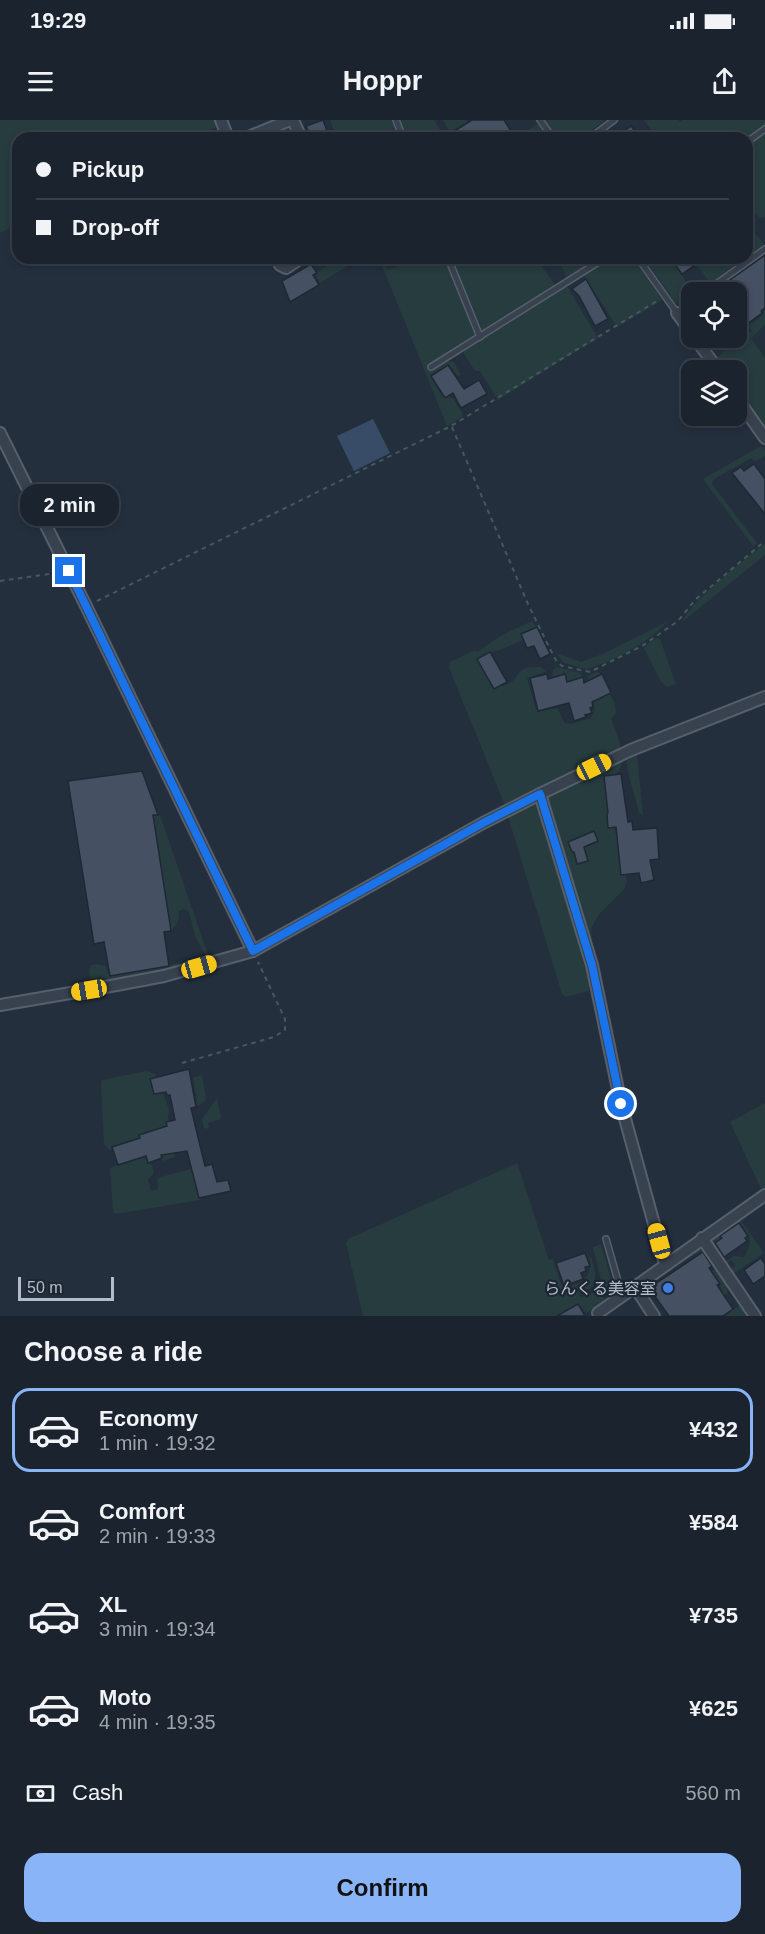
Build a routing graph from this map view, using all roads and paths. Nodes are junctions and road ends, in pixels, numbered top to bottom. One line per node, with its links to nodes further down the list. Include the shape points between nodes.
1 (294, 120): 3 (street)
2 (614, 120): 4 (lane)
3 (262, 132)
4 (598, 132)
5 (280, 264): 6 (street, via 286,268)
6 (292, 264)
7 (450, 264): 16 (lane)
8 (596, 264): 16 (lane)
9 (642, 264): 12 (lane)
10 (744, 264): 11 (lane)
11 (719, 282)
12 (665, 296): 14 (lane); 19 (path)
13 (681, 310): 14 (lane)
14 (677, 313): 15 (street)
15 (681, 318)
16 (480, 337): 17 (lane)
17 (431, 367)
18 (747, 413): 21 (street)
19 (451, 426): 22 (path, via 528,604 562,666 590,672 642,646 678,621 695,600); 25 (path)
20 (0, 433): 23 (street)
21 (765, 438)
22 (765, 541)
23 (69, 571): 24 (path); 25 (street)
24 (0, 582)
25 (86, 606): 28 (street)
26 (765, 697): 27 (street, via 631,750)
27 (540, 794): 28 (street); 34 (street, via 592,965 621,1104)
28 (253, 951): 29 (street, via 153,978); 30 (path, via 285,1019 285,1030 274,1037)
29 (0, 1005)
30 (182, 1063)
31 (765, 1195): 32 (street)
32 (702, 1238): 34 (street); 39 (street)
33 (606, 1239): 36 (lane)
34 (665, 1264): 35 (street)
35 (635, 1287): 36 (street); 38 (street)
36 (622, 1296): 37 (street)
37 (598, 1313)
38 (654, 1316)
39 (755, 1316)

